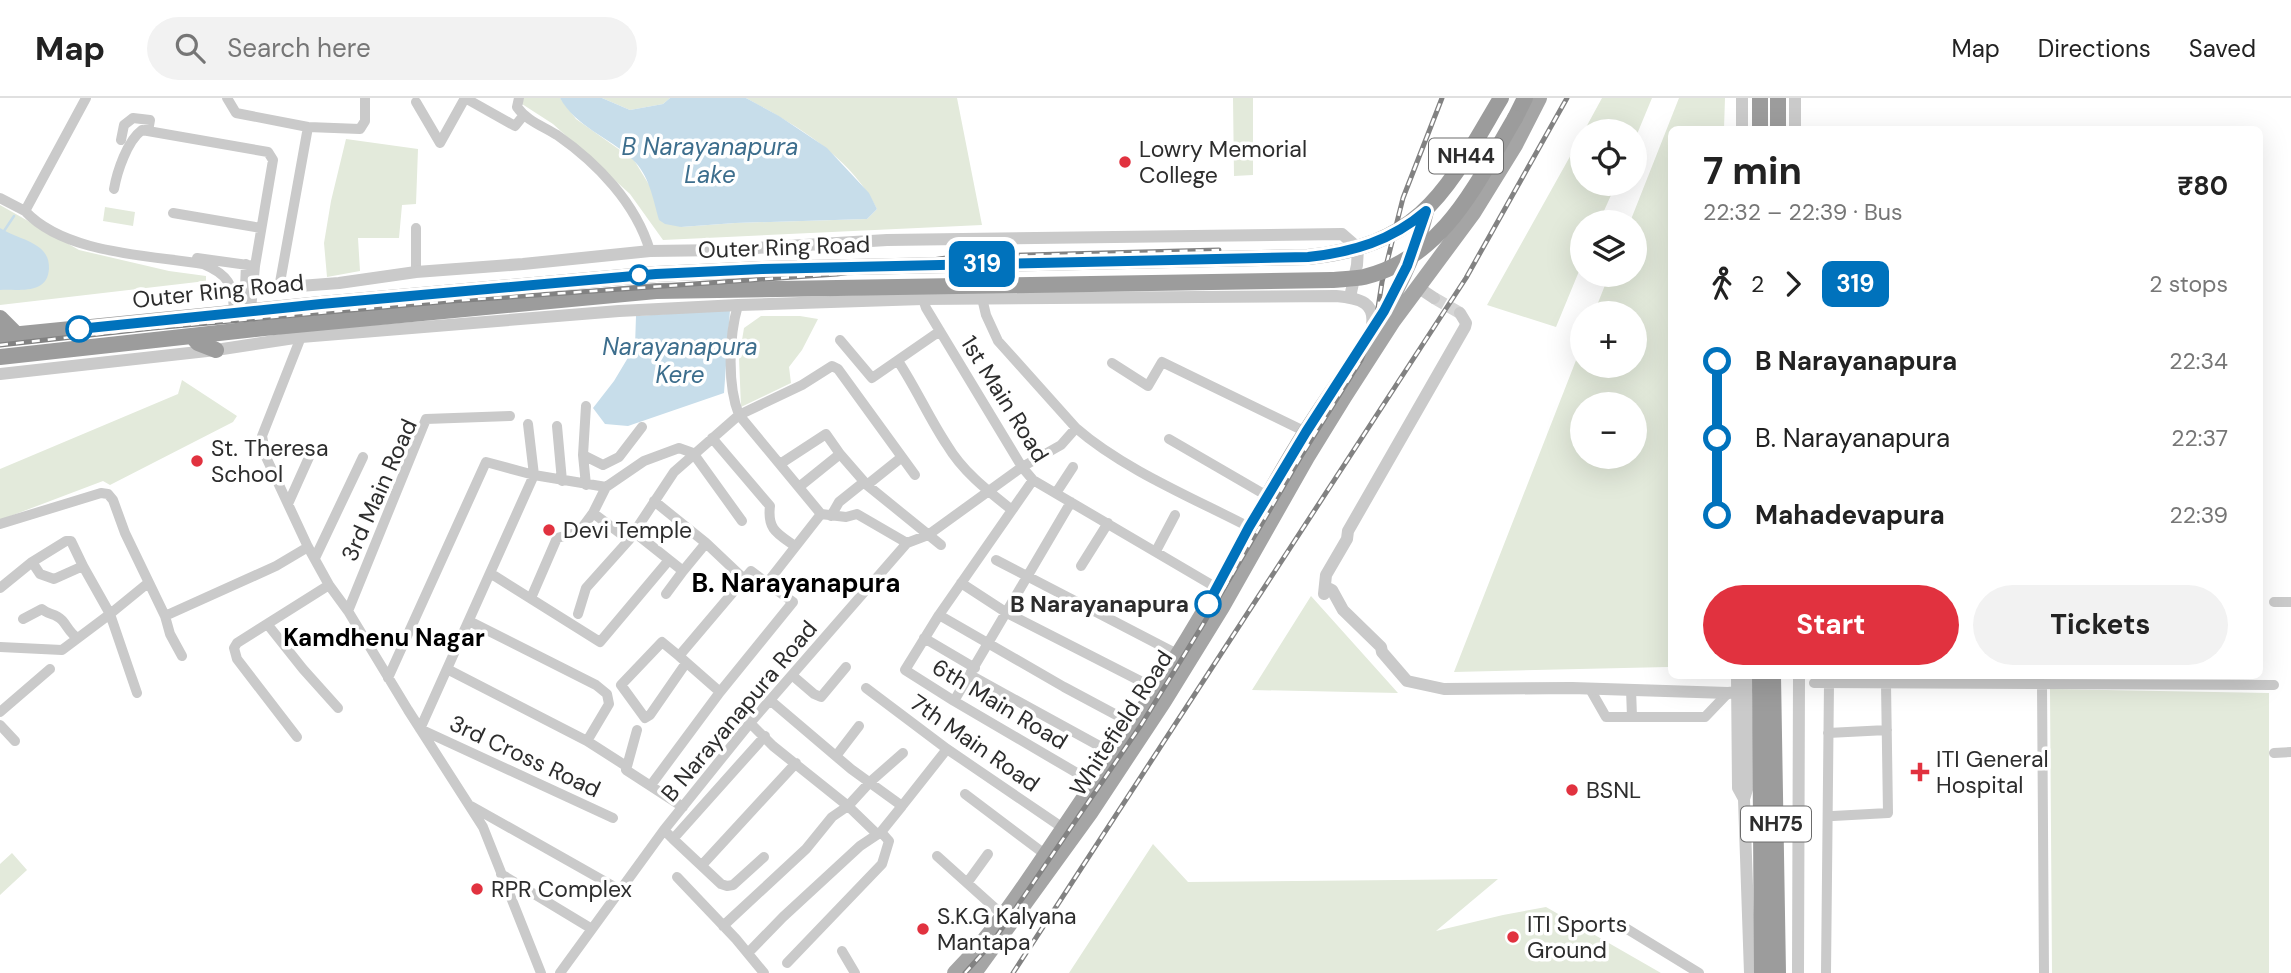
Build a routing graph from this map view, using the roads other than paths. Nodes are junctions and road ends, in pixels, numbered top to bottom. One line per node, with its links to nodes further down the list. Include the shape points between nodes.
1 (86, 98): 23 (street)
2 (227, 98): 18 (street, via 236,113)
3 (365, 98): 18 (street, via 365,121 360,129)
4 (519, 98): 13 (street, via 517,107)
5 (1501, 98): 24 (highway, Outer Ring Road / NH44, via 1462,164)
6 (1525, 98): 47 (highway, Outer Ring Road / NH44, bridge, via 1449,224 1395,265 1364,277 656,291)
7 (1539, 98): 34 (main road, Whitefield Road, via 1473,212)
8 (1742, 98): 14 (street)
9 (1760, 98): 15 (highway)
10 (1778, 98): 16 (highway)
11 (1795, 98): 17 (street)
12 (416, 102): 13 (street, via 440,144 465,98 514,125)
13 (523, 116): 30 (street, via 557,135 612,183 644,230)
14 (1742, 126)
15 (1760, 126)
16 (1778, 126)
17 (1795, 126)
18 (307, 127): 33 (street)
19 (148, 131): 20 (street, via 150,120 133,118 124,125); 21 (street, via 137,134 118,169); 26 (street, via 268,152 273,160)
20 (121, 140)
21 (114, 189)
22 (0, 198): 23 (street)
23 (25, 211): 35 (street, via 36,223 86,246 203,264 220,271)
24 (1426, 211): 28 (highway, Outer Ring Road / NH44, via 1385,239); 44 (main road, Whitefield Road, via 1407,266)
25 (173, 213): 26 (street)
26 (261, 228): 31 (street)
27 (416, 228): 32 (street)
28 (1358, 248): 30 (street, via 1342,234 887,240); 36 (street); 41 (highway, Outer Ring Road / NH44, via 1308,257 656,274)
29 (155, 251): 31 (street)
30 (650, 251): 32 (street)
31 (251, 265): 35 (street)
32 (416, 272): 33 (street)
33 (279, 288): 35 (street)
34 (1419, 288): 38 (street); 173 (main road, Whitefield Road, via 1393,320 1332,417 1222,607)
35 (243, 291): 41 (street); 41 (street)
36 (1350, 297): 37 (street); 44 (street, via 1373,313)
37 (982, 298): 39 (street); 62 (street, via 998,341)
38 (1434, 298)
39 (923, 299): 40 (street); 43 (street, 1st Main Road)
40 (738, 305): 48 (street); 57 (street, via 731,353)
41 (243, 311): 46 (highway, Outer Ring Road / NH44)
42 (0, 318): 46 (highway)
43 (940, 331): 52 (street); 73 (street, 1st Main Road)
44 (1370, 334): 63 (main road, Whitefield Road)
45 (0, 336): 46 (highway, Outer Ring Road / NH44)
46 (18, 336)
47 (192, 336): 50 (highway); 53 (highway, Outer Ring Road / NH44)
48 (301, 337): 50 (street); 88 (street, via 262,436 266,457)
49 (839, 340): 52 (street, via 872,378)
50 (216, 350): 53 (street)
51 (0, 358): 53 (highway, Outer Ring Road / NH44)
52 (898, 361): 83 (street, via 948,447)
53 (29, 362): 55 (street)
54 (1112, 363): 63 (street, via 1148,386 1162,362)
55 (0, 374)
56 (586, 406): 69 (street)
57 (739, 415): 64 (street); 71 (street, via 832,366); 72 (street)
58 (510, 416): 126 (street, 3rd Main Road, via 426,419)
59 (528, 425): 75 (street)
60 (556, 426): 78 (street)
61 (642, 427): 69 (street, via 619,457 603,465)
62 (1076, 428): 73 (street, B Narayanapura Road, via 1061,445); 96 (street, via 1111,456)
63 (1306, 432): 85 (main road, Whitefield Road)
64 (712, 439): 66 (street); 103 (street, via 770,506 773,529)
65 (1170, 439): 85 (street)
66 (693, 453): 82 (street, via 679,448 644,461); 86 (street); 93 (street)
67 (840, 454): 72 (street, via 827,434); 79 (street); 81 (street)
68 (310, 455): 88 (street)
69 (583, 455): 80 (street)
70 (363, 457): 106 (street)
71 (902, 457): 76 (street); 79 (street)
72 (780, 464): 81 (street)
73 (1022, 467): 77 (street, 1st Main Road); 83 (street, B Narayanapura Road)
74 (1073, 467): 84 (street)
75 (534, 475): 78 (street); 113 (street); 147 (street, via 486,461)
76 (915, 475)
77 (1033, 480): 84 (street, 1st Main Road); 89 (street, 6th Main Road)
78 (562, 481): 80 (street)
79 (866, 483): 91 (street); 97 (street)
80 (586, 485): 82 (street)
81 (799, 487): 91 (street)
82 (606, 488): 90 (street)
83 (989, 492): 89 (street); 97 (street, B Narayanapura Road)
84 (1056, 493): 87 (street, 1st Main Road)
85 (1269, 497): 96 (main road, Whitefield Road)
86 (654, 501): 98 (street); 101 (street)
87 (1071, 502): 94 (street, 1st Main Road); 114 (street)
88 (288, 504): 104 (street)
89 (1012, 510): 118 (street, 6th Main Road)
90 (593, 513): 98 (street); 123 (street, via 579,532 557,538)
91 (826, 515): 100 (street, via 858,514); 103 (street)
92 (1175, 515): 105 (street)
93 (742, 521)
94 (1108, 523): 105 (street, 1st Main Road); 111 (street)
95 (0, 524): 116 (street, via 108,494)
96 (1249, 527): 121 (main road, Whitefield Road)
97 (928, 535): 100 (street, B Narayanapura Road); 102 (street)
98 (632, 536): 107 (street); 129 (street, via 586,588)
99 (1347, 539): 99 (street, via 1465,327 1462,313 1470,326 1354,535); 160 (street, via 1326,575 1326,587 1408,681 1444,689)
100 (907, 543): 146 (street, B Narayanapura Road)
101 (706, 544): 112 (street); 115 (street)
102 (941, 545)
103 (795, 546): 117 (street)
104 (308, 547): 106 (street); 131 (street)
105 (1156, 551): 121 (street, 1st Main Road)
106 (315, 558): 119 (street)
107 (669, 560): 112 (street); 123 (street, via 600,642)
108 (996, 560): 114 (street)
109 (32, 562): 110 (street, via 40,575 54,579); 110 (street, via 71,541); 120 (street)
110 (83, 566): 128 (street)
111 (1082, 566)
112 (684, 571): 122 (street)
113 (490, 573): 123 (street); 133 (street)
114 (1026, 577): 127 (street); 139 (street)
115 (744, 579): 117 (street, via 751,571); 141 (street)
116 (148, 583): 128 (street); 131 (street)
117 (767, 583): 162 (street, via 793,602)
118 (961, 583): 127 (street); 130 (street, 6th Main Road)
119 (329, 585): 126 (street); 134 (street)
120 (0, 588)
121 (1217, 588): 139 (main road, Whitefield Road)
122 (666, 594)
123 (531, 598)
124 (2274, 602): 125 (street)
125 (2291, 602)
126 (348, 611): 147 (street)
127 (1007, 613): 137 (street); 159 (street)
128 (110, 614): 135 (street); 164 (street)
129 (578, 614)
130 (939, 615): 136 (street, 6th Main Road); 137 (street)
131 (165, 616): 140 (street)
132 (23, 619): 135 (street, via 42,609 60,618)
133 (469, 621): 144 (street); 181 (street, via 607,694 609,704)
134 (268, 625): 167 (street); 179 (street, via 234,648 237,659)
135 (78, 638): 138 (street, via 62,650)
136 (925, 638): 145 (street); 166 (street, 6th Main Road, via 905,670)
137 (989, 643): 145 (street); 173 (street)
138 (0, 647)
139 (1177, 654): 159 (main road, Whitefield Road)
140 (182, 656)
141 (683, 659): 141 (street, via 662,642 621,685 645,718); 162 (street)
142 (846, 667): 146 (street, via 821,696)
143 (50, 669): 168 (street)
144 (447, 669): 174 (street); 181 (street)
145 (972, 672): 166 (street); 186 (street)
146 (793, 676): 165 (street, B Narayanapura Road)
147 (388, 678): 174 (street)
148 (1737, 679): 163 (street)
149 (1744, 679): 163 (street)
150 (1760, 679): 228 (highway, NH75)
151 (1773, 679): 229 (highway, NH75)
152 (1799, 679): 230 (street)
153 (1814, 683): 154 (street)
154 (1829, 683): 155 (street); 177 (street)
155 (1886, 684): 156 (street); 176 (street)
156 (2042, 684): 157 (street); 232 (street)
157 (2274, 685)
158 (866, 688): 182 (street, 7th Main Road)
159 (1156, 689): 173 (main road, Whitefield Road)
160 (1590, 689): 161 (street); 169 (street, via 1606,718)
161 (1631, 689): 163 (street); 169 (street)
162 (720, 692): 192 (street)
163 (1737, 692): 169 (street, via 1706,717); 227 (street)
164 (137, 693)
165 (771, 701): 170 (street, B Narayanapura Road); 187 (street)
166 (954, 701): 191 (street, 6th Main Road)
167 (338, 708)
168 (0, 712)
169 (1632, 717)
170 (750, 723): 178 (street); 197 (street, B Narayanapura Road)
171 (0, 724): 180 (street)
172 (859, 726): 187 (street)
173 (1139, 727): 186 (main road, Whitefield Road); 213 (main road, Whitefield Road, via 1090,813)
174 (420, 729): 194 (street); 199 (street, 3rd Cross Road)
175 (637, 730): 189 (street)
176 (1887, 730): 177 (street); 198 (street, via 1888,813)
177 (1828, 733): 231 (street)
178 (765, 736): 188 (street); 203 (street)
179 (298, 737)
180 (15, 741)
181 (587, 741): 189 (street)
182 (947, 749): 196 (street); 200 (street, 7th Main Road)
183 (2291, 752): 185 (street)
184 (904, 753): 190 (street)
185 (2274, 753)
186 (1114, 754): 191 (main road, Whitefield Road)
187 (836, 756): 190 (street)
188 (796, 763): 195 (street); 208 (street)
189 (626, 766): 192 (street)
190 (870, 782): 195 (street); 196 (street)
191 (1094, 783): 200 (main road, Whitefield Road)
192 (651, 785): 197 (street)
193 (965, 794): 205 (street)
194 (470, 805): 209 (street); 212 (street)
195 (848, 806): 202 (street); 215 (street)
196 (902, 806): 202 (street)
197 (683, 807): 201 (street, B Narayanapura Road)
198 (1833, 816)
199 (613, 818)
200 (1063, 828): 205 (main road, Whitefield Road)
201 (664, 830): 203 (street); 212 (street, B Narayanapura Road)
202 (879, 833): 218 (street); 219 (street, via 889,841 883,864)
203 (673, 839): 208 (street)
204 (988, 854): 211 (street)
205 (1046, 855): 213 (main road, Whitefield Road)
206 (937, 856): 211 (street)
207 (764, 857): 208 (street, via 727,886)
208 (702, 864)
209 (501, 874): 216 (street); 220 (street)
210 (677, 877): 215 (street)
211 (967, 883): 213 (street)
212 (620, 890): 216 (street, B Narayanapura Road)
213 (1007, 919): 224 (main road, Whitefield Road); 225 (main road, Whitefield Road)
214 (1619, 924): 226 (street)
215 (723, 926): 218 (street)
216 (592, 929): 221 (street, B Narayanapura Road)
217 (842, 951): 223 (street)
218 (748, 953): 222 (street)
219 (787, 963)
220 (541, 973)
221 (560, 973)
222 (764, 973)
223 (855, 973)
224 (955, 973)
225 (974, 973)
226 (1699, 973)
227 (1750, 973)
228 (1762, 973)
229 (1778, 973)
230 (1798, 973)
231 (1826, 973)
232 (2044, 973)

